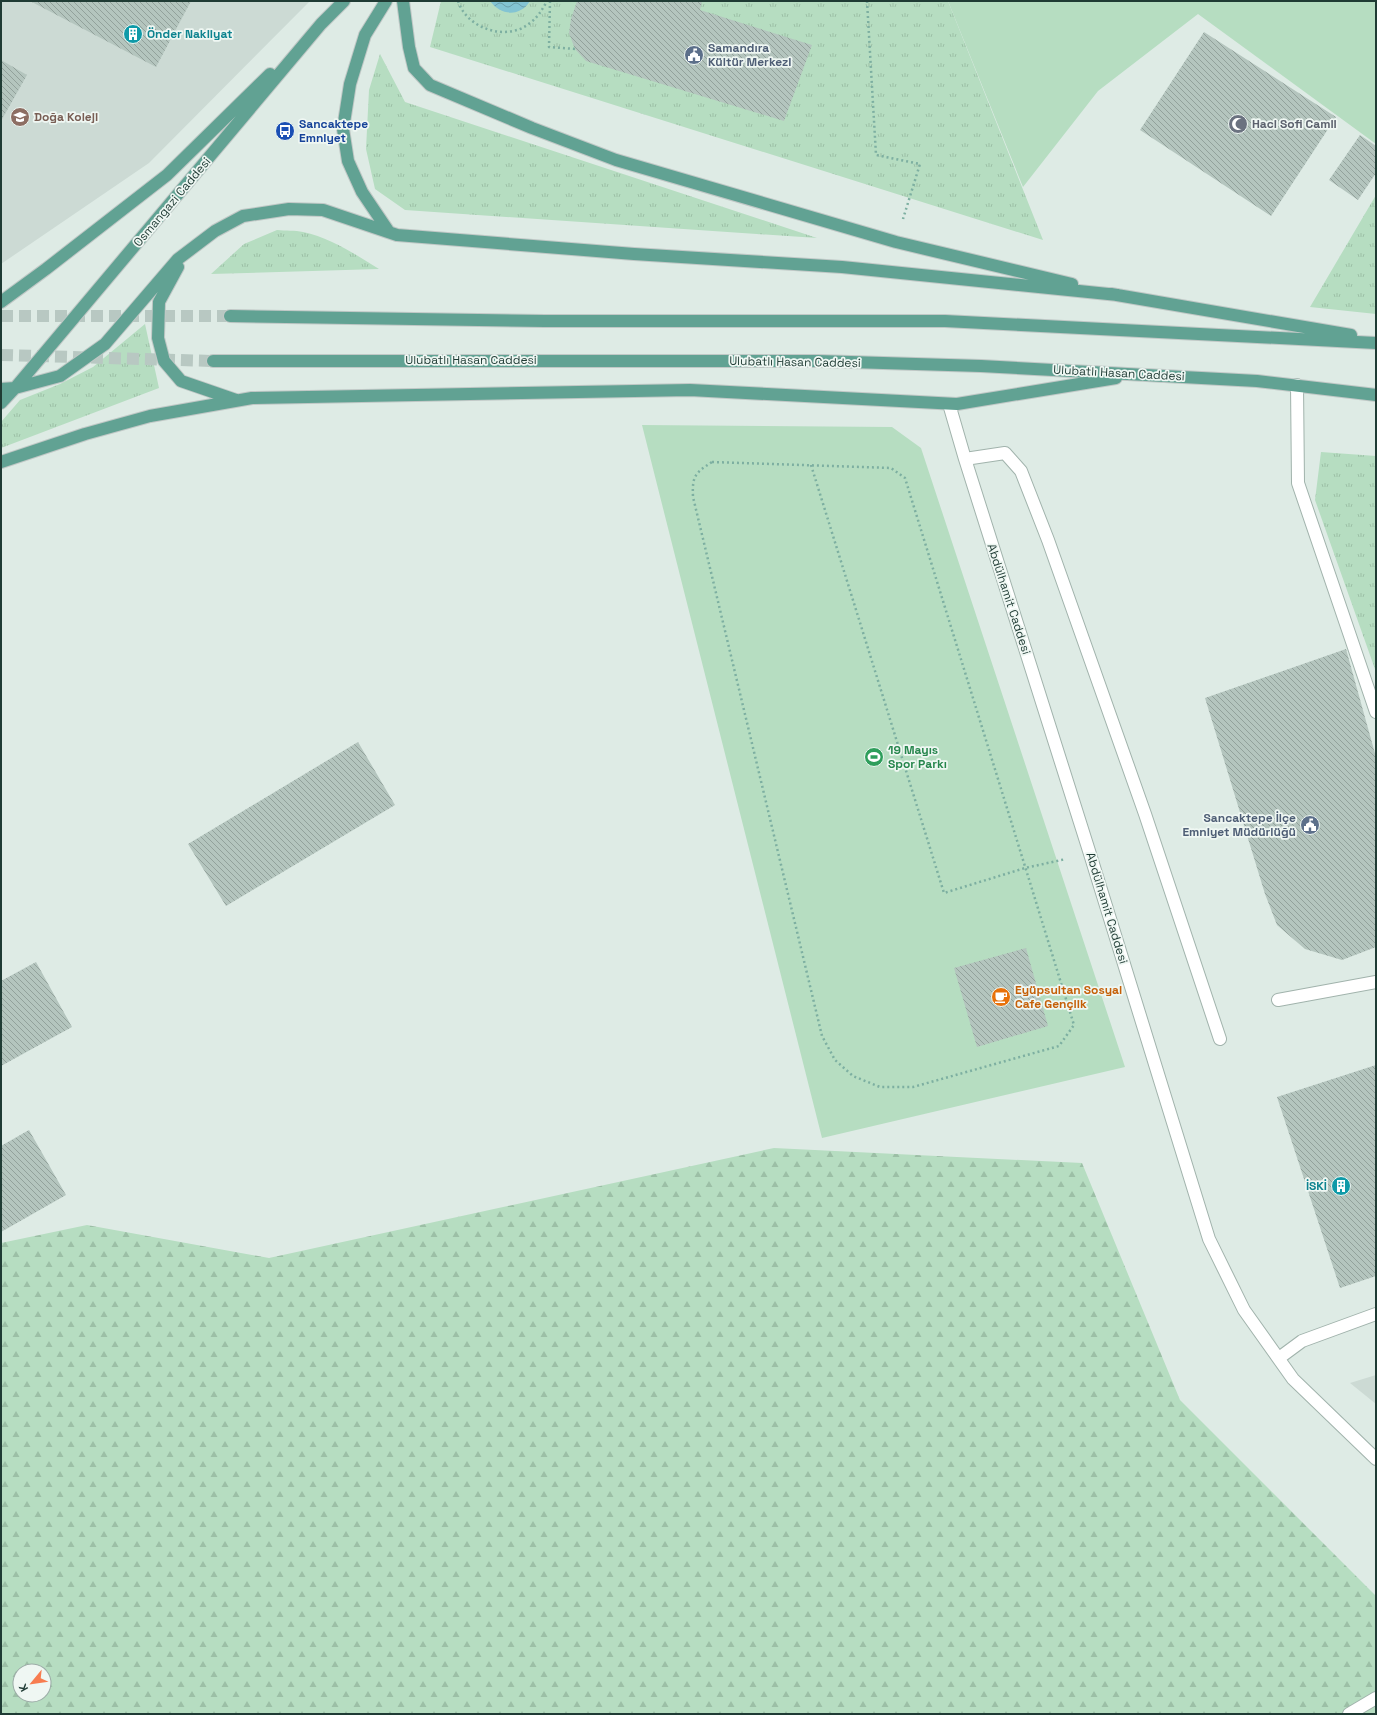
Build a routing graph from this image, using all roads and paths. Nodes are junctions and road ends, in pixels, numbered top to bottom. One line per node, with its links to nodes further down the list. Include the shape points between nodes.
1 (344, 1): 7 (main road, Osmangazi Caddesi)
2 (386, 1): 9 (main road, via 365,35 350,84 342,129 348,161 362,192)
3 (403, 1): 10 (main road, via 414,68 430,85 616,160)
4 (458, 1): 5 (path, via 469,19 482,28 498,32 514,31 529,24 541,13)
5 (548, 1): 8 (path, via 549,47)
6 (867, 1): 10 (path, via 876,155 920,164)
7 (321, 24): 13 (main road, via 167,175); 20 (main road, Osmangazi Caddesi)
8 (575, 49)
9 (389, 232): 11 (main road, via 323,210 289,209 243,216 215,231); 12 (main road, via 397,235 634,254 842,267)
10 (896, 242): 12 (main road)
11 (184, 255): 20 (main road, via 105,344 60,376); 23 (main road, via 159,302 158,338 164,361 181,381)
12 (1118, 295): 15 (main road)
13 (1, 302)
14 (230, 316): 16 (main road, via 545,321 945,321)
15 (1376, 340)
16 (1376, 343)
17 (213, 361): 18 (main road, Ulubatlı Hasan Caddesi, via 818,361)
18 (1141, 374): 19 (main road, Ulubatlı Hasan Caddesi); 25 (main road)
19 (1297, 386): 22 (main road, Ulubatlı Hasan Caddesi); 29 (street, via 1298,483)
20 (15, 388): 21 (main road); 24 (main road, Osmangazi Caddesi)
21 (1, 389)
22 (1376, 395)
23 (237, 401): 25 (main road, via 252,398 690,390); 27 (main road, via 150,416)
24 (1, 403)
25 (949, 404): 26 (street, Abdülhamit Caddesi)
26 (965, 459): 30 (street, Abdülhamit Caddesi); 34 (street, via 1005,453 1021,471 1145,814)
27 (1, 462)
28 (811, 465): 31 (path, via 892,468 905,478); 31 (path, via 944,893); 31 (path, via 712,462 698,471 692,483 822,1036 835,1060 853,1076 880,1087 913,1087 1060,1046 1074,1025)
29 (1376, 712)
30 (1090, 854): 31 (path); 36 (street, Abdülhamit Caddesi, via 1209,1239 1244,1310)
31 (1025, 868)
32 (1376, 982): 33 (street)
33 (1278, 1000)
34 (1220, 1039)
35 (1376, 1314): 36 (street, via 1302,1341)
36 (1279, 1358): 37 (street, Abdülhamit Caddesi, via 1293,1379)
37 (1376, 1459)
38 (1376, 1698): 39 (street)
39 (1349, 1714)

